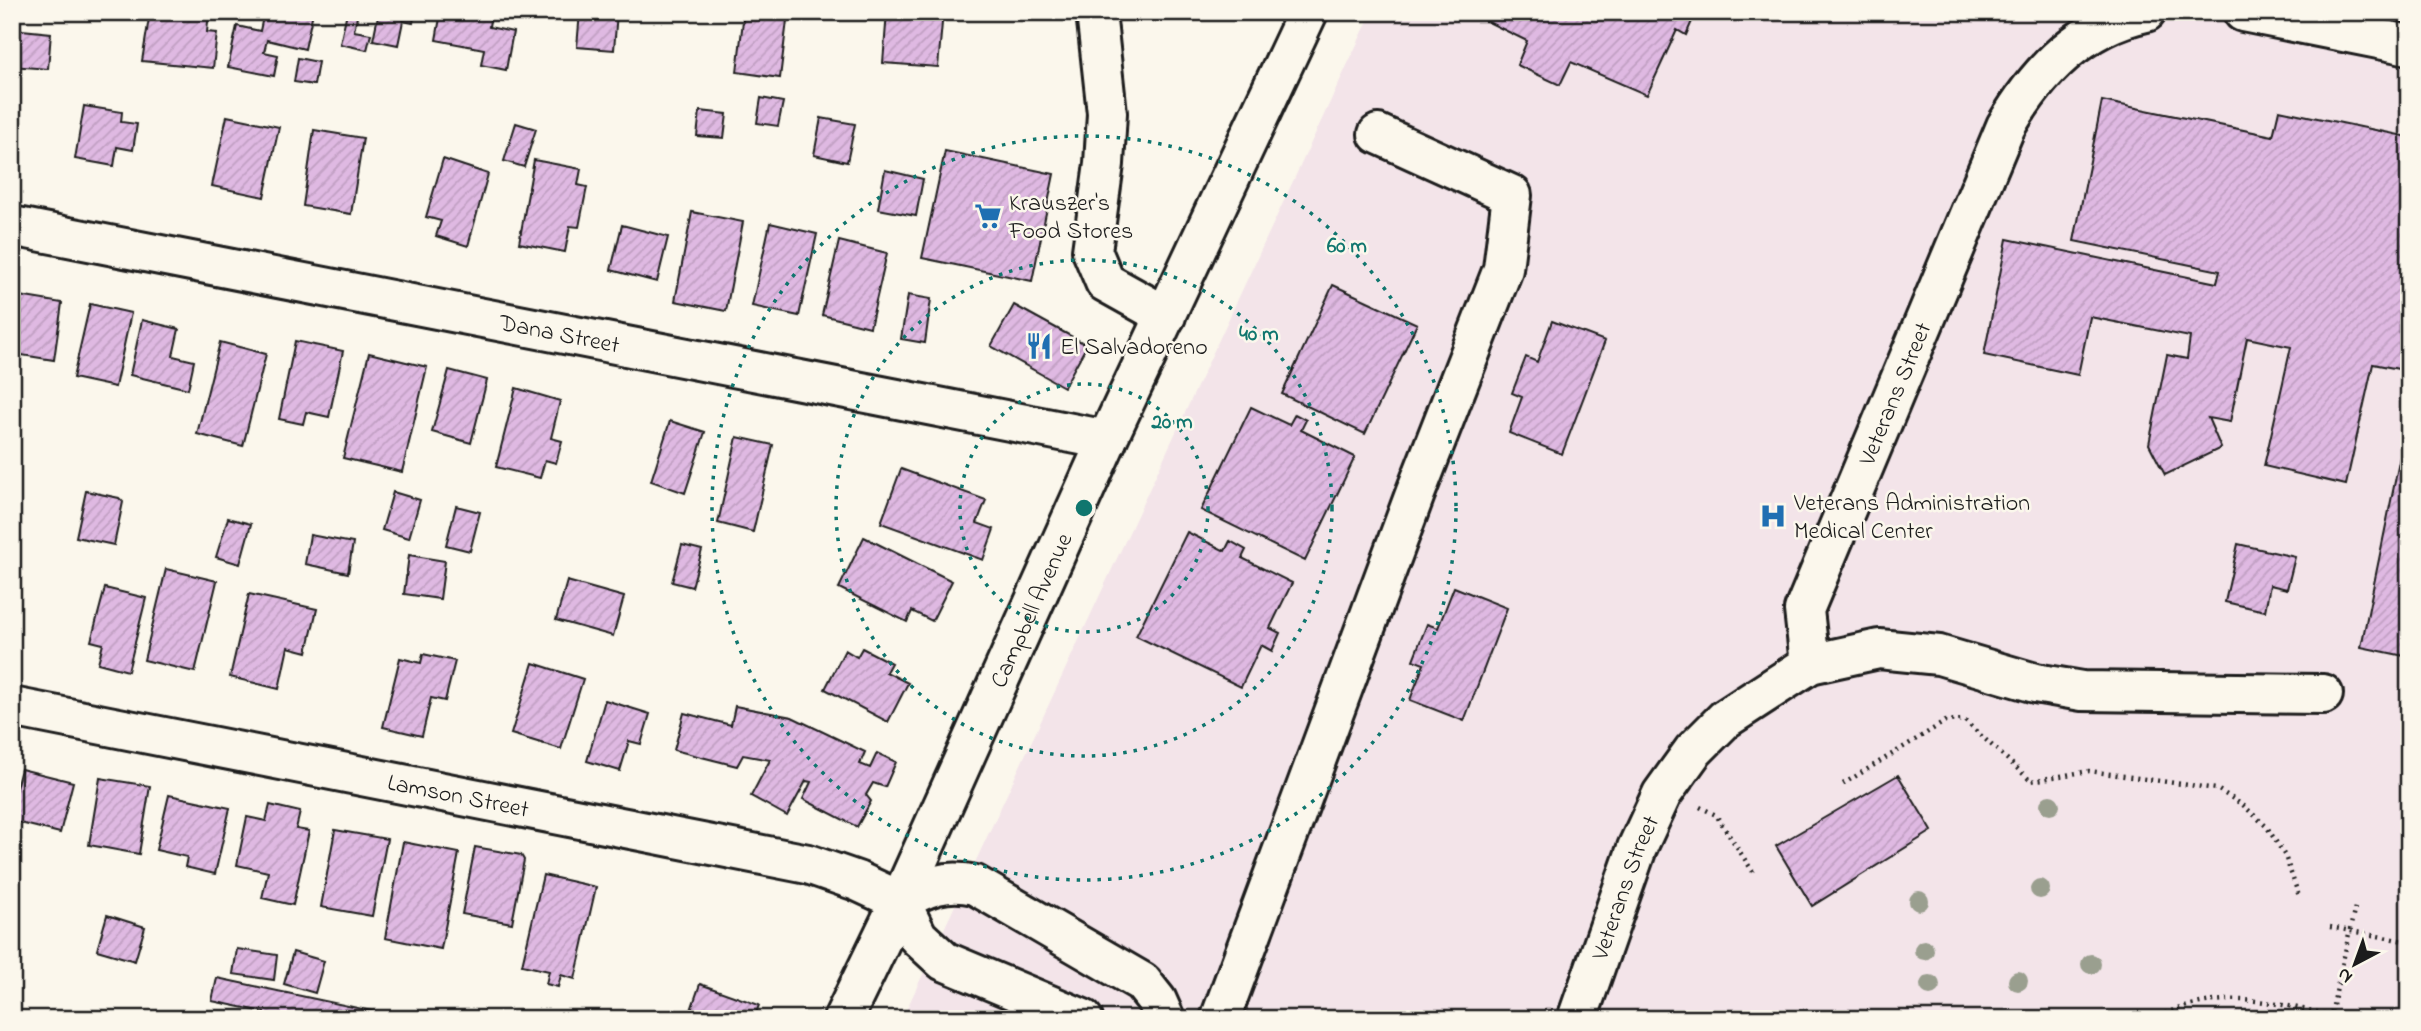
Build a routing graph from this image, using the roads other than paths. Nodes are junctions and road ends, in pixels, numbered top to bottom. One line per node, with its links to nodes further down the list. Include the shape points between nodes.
1 (1096, 12): 8 (street, via 1107,113 1092,251 1105,282)
2 (1308, 12): 8 (street, Campbell Avenue)
3 (2146, 12): 10 (street, Veterans Street, via 2106,25 2065,51 2035,82 2007,126 1804,610)
4 (2243, 12): 5 (street)
5 (2409, 46)
6 (1378, 134): 18 (street, via 1512,195 1503,269)
7 (12, 226): 9 (street, Dana Street)
8 (1166, 316): 9 (street, Campbell Avenue)
9 (1107, 440): 13 (street, Campbell Avenue)
10 (1810, 664): 11 (street, via 1890,649 1940,655 2035,683 2082,691); 19 (street, Veterans Street, via 1725,719 1693,751 1662,794 1637,848)
11 (2323, 694)
12 (12, 706): 13 (street, Lamson Street, via 808,864)
13 (900, 901): 14 (street, via 918,937 939,958); 15 (street, Campbell Avenue); 17 (street, via 926,887 954,880 979,887 1142,982)
14 (1045, 1010): 16 (street)
15 (843, 1019)
16 (1083, 1019)
17 (1165, 1019)
18 (1220, 1019)
19 (1577, 1019)

